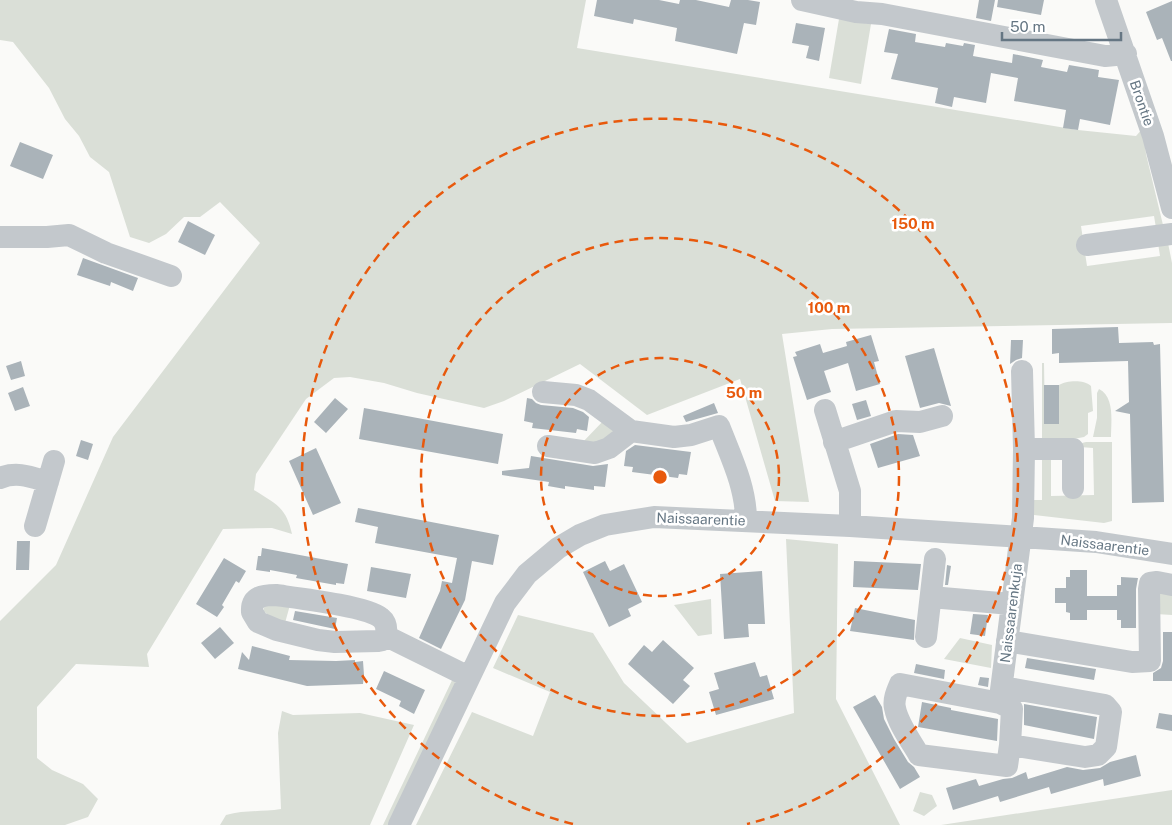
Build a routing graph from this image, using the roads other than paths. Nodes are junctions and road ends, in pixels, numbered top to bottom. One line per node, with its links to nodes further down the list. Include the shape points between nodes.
1 (802, 0): 3 (street)
2 (1106, 0): 4 (street, Brontie)
3 (857, 6): 4 (street, via 882,14 1105,56)
4 (1126, 54): 5 (street, Brontie)
5 (1163, 133): 6 (street, Brontie)
6 (1172, 208)
7 (1172, 234): 9 (street)
8 (0, 237): 10 (street, via 69,235 106,253)
9 (1086, 245)
10 (170, 276)
11 (1022, 371): 18 (street, Naissaarenkuja)
12 (542, 392): 15 (street, via 576,395 588,400)
13 (825, 410): 16 (street)
14 (942, 416): 16 (street, via 920,422 896,420)
15 (631, 431): 17 (street, via 609,448 595,453); 21 (street, via 674,437 719,426 744,490)
16 (834, 442): 23 (street, via 850,491)
17 (548, 446)
18 (1024, 449): 20 (street, via 1073,449); 24 (street, Naissaarenkuja)
19 (0, 478): 22 (street, via 9,474 51,472)
20 (1074, 488)
21 (746, 520): 23 (street, Naissaarentie); 33 (street, Naissaarentie, via 654,517 605,525 580,535 558,548 516,587)
22 (35, 526)
23 (850, 526): 24 (street, Naissaarentie)
24 (1021, 536): 25 (street, Naissaarentie, via 1096,542); 29 (street, Naissaarenkuja)
25 (1172, 554)
26 (935, 560): 28 (street)
27 (1172, 585): 32 (street, via 1150,583 1150,661 1132,662)
28 (931, 597): 29 (street); 31 (street)
29 (1011, 604): 32 (street, Naissaarenkuja)
30 (386, 636): 30 (street, via 382,618 356,608 276,594 260,596 252,607 258,622 318,640 378,642); 33 (street)
31 (926, 637)
32 (1007, 641): 34 (street, Naissaarenkuja)
33 (469, 677): 36 (street, Naissaarentie)
34 (1001, 697): 35 (street, via 1012,709); 35 (street, via 1008,688 1105,705 1111,712 1106,746 1098,755 1084,757); 35 (street, via 900,684 894,706 920,755 1007,766)
35 (1010, 744)
36 (399, 825)

